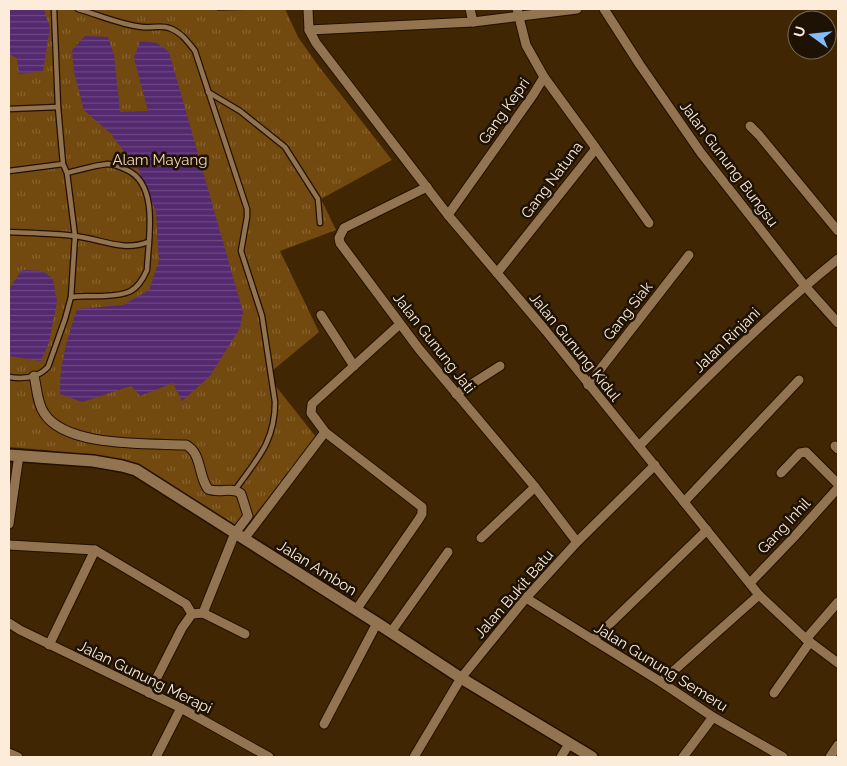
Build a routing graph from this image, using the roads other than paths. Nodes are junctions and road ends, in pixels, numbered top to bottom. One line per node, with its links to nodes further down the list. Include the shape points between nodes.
1 (54, 9): 12 (lane)
2 (78, 9): 11 (lane, via 126,24 164,26 176,31 195,51)
3 (308, 9): 9 (street)
4 (470, 9): 8 (street)
5 (577, 9): 7 (street)
6 (605, 11): 30 (street, Jalan Gunung Bungsu, via 701,153)
7 (518, 13): 8 (street); 10 (street, Gang Kepri, via 526,45)
8 (473, 22): 9 (street)
9 (310, 30): 19 (street, Jalan Gunung Kidul, via 316,43)
10 (544, 78): 15 (street, Gang Natuna); 20 (street, Gang Kepri)
11 (208, 92): 21 (lane, via 240,111 285,147 318,199); 50 (lane, via 247,209 241,251 262,316 275,402 268,444)
12 (58, 107): 13 (lane); 16 (lane)
13 (9, 108)
14 (750, 126): 23 (street)
15 (595, 147): 22 (street); 29 (street, Gang Natuna)
16 (63, 164): 17 (lane); 18 (lane)
17 (9, 171)
18 (67, 173): 25 (lane); 26 (lane, via 108,164 132,172 140,180 150,206)
19 (427, 187): 20 (street, Jalan Gunung Kidul); 34 (street, Jalan Gunung Jati, via 344,228 339,238)
20 (448, 215): 29 (street, Jalan Gunung Kidul)
21 (320, 223)
22 (650, 223)
23 (838, 231)
24 (9, 232): 25 (lane)
25 (76, 236): 26 (lane, via 129,246); 31 (lane)
26 (148, 242): 31 (lane, via 147,270 136,288 122,295)
27 (689, 254): 40 (street, Gang Siak)
28 (838, 259): 30 (street, Jalan Rinjani)
29 (497, 273): 40 (street, Jalan Gunung Kidul)
30 (805, 286): 33 (street, Jalan Gunung Bungsu); 43 (street, Jalan Rinjani)
31 (71, 297): 37 (lane, via 48,367)
32 (321, 315): 35 (street)
33 (838, 323)
34 (400, 324): 35 (street); 41 (street, Jalan Gunung Jati)
35 (354, 366): 42 (street, via 312,404 311,412)
36 (500, 366): 41 (street)
37 (34, 376): 38 (lane); 50 (street, via 44,414 55,425 102,441 186,445 192,448 198,459 208,489)
38 (9, 377)
39 (799, 380): 51 (street)
40 (588, 385): 43 (street, Jalan Gunung Kidul)
41 (456, 394): 48 (street, Jalan Gunung Jati)
42 (325, 432): 54 (street); 64 (street, via 422,507 419,520)
43 (639, 446): 45 (street, Jalan Gunung Kidul)
44 (14, 455): 52 (street); 54 (street, Jalan Ambon, via 93,461 130,468)
45 (655, 465): 51 (street, Jalan Gunung Kidul); 56 (street, Jalan Bukit Batu)
46 (781, 473): 47 (street, via 804,452 812,456)
47 (838, 484)
48 (535, 487): 55 (street); 56 (street, Jalan Gunung Jati)
49 (838, 488): 60 (street, Gang Inhil)
50 (236, 490): 54 (street, via 242,494 248,516)
51 (684, 502): 53 (street, Jalan Gunung Kidul)
52 (9, 524)
53 (707, 530): 60 (street, Jalan Gunung Kidul); 71 (street)
54 (239, 536): 64 (street, Jalan Ambon); 65 (street)
55 (482, 538)
56 (577, 542): 62 (street, Jalan Bukit Batu)
57 (9, 545): 58 (street)
58 (95, 550): 66 (street, via 186,604); 73 (street)
59 (448, 552): 69 (street)
60 (750, 583): 61 (street, Jalan Gunung Kidul)
61 (759, 595): 72 (street, Jalan Gunung Kidul); 76 (street)
62 (526, 598): 71 (street, Jalan Gunung Semeru); 75 (street, Jalan Bukit Batu)
63 (838, 602): 72 (street)
64 (356, 610): 68 (street, Jalan Ambon)
65 (203, 613): 66 (street); 70 (street)
66 (192, 614): 77 (street)
67 (9, 623): 73 (street, Jalan Gunung Merapi)
68 (378, 623): 69 (street, Jalan Ambon); 81 (street)
69 (391, 632): 75 (street, Jalan Ambon)
70 (245, 634)
71 (593, 640): 76 (street, Jalan Gunung Semeru)
72 (808, 640): 74 (street, Jalan Gunung Kidul); 78 (street)
73 (49, 645): 77 (street, Jalan Gunung Merapi)
74 (838, 663)
75 (461, 678): 82 (street, Jalan Ambon); 88 (street, Jalan Bukit Batu)
76 (661, 682): 80 (street, Jalan Gunung Semeru)
77 (149, 693): 79 (street, Jalan Gunung Merapi)
78 (774, 693)
79 (181, 708): 86 (street); 87 (street, Jalan Gunung Merapi)
80 (713, 717): 91 (street); 92 (street, Jalan Gunung Semeru)
81 (324, 724)
82 (569, 744): 89 (street); 90 (street, Jalan Ambon)
83 (838, 745): 93 (street)
84 (9, 753): 85 (street)
85 (18, 757)
86 (156, 757)
87 (269, 757)
88 (414, 757)
89 (561, 757)
90 (592, 757)
91 (682, 757)
92 (783, 757)
93 (830, 757)

